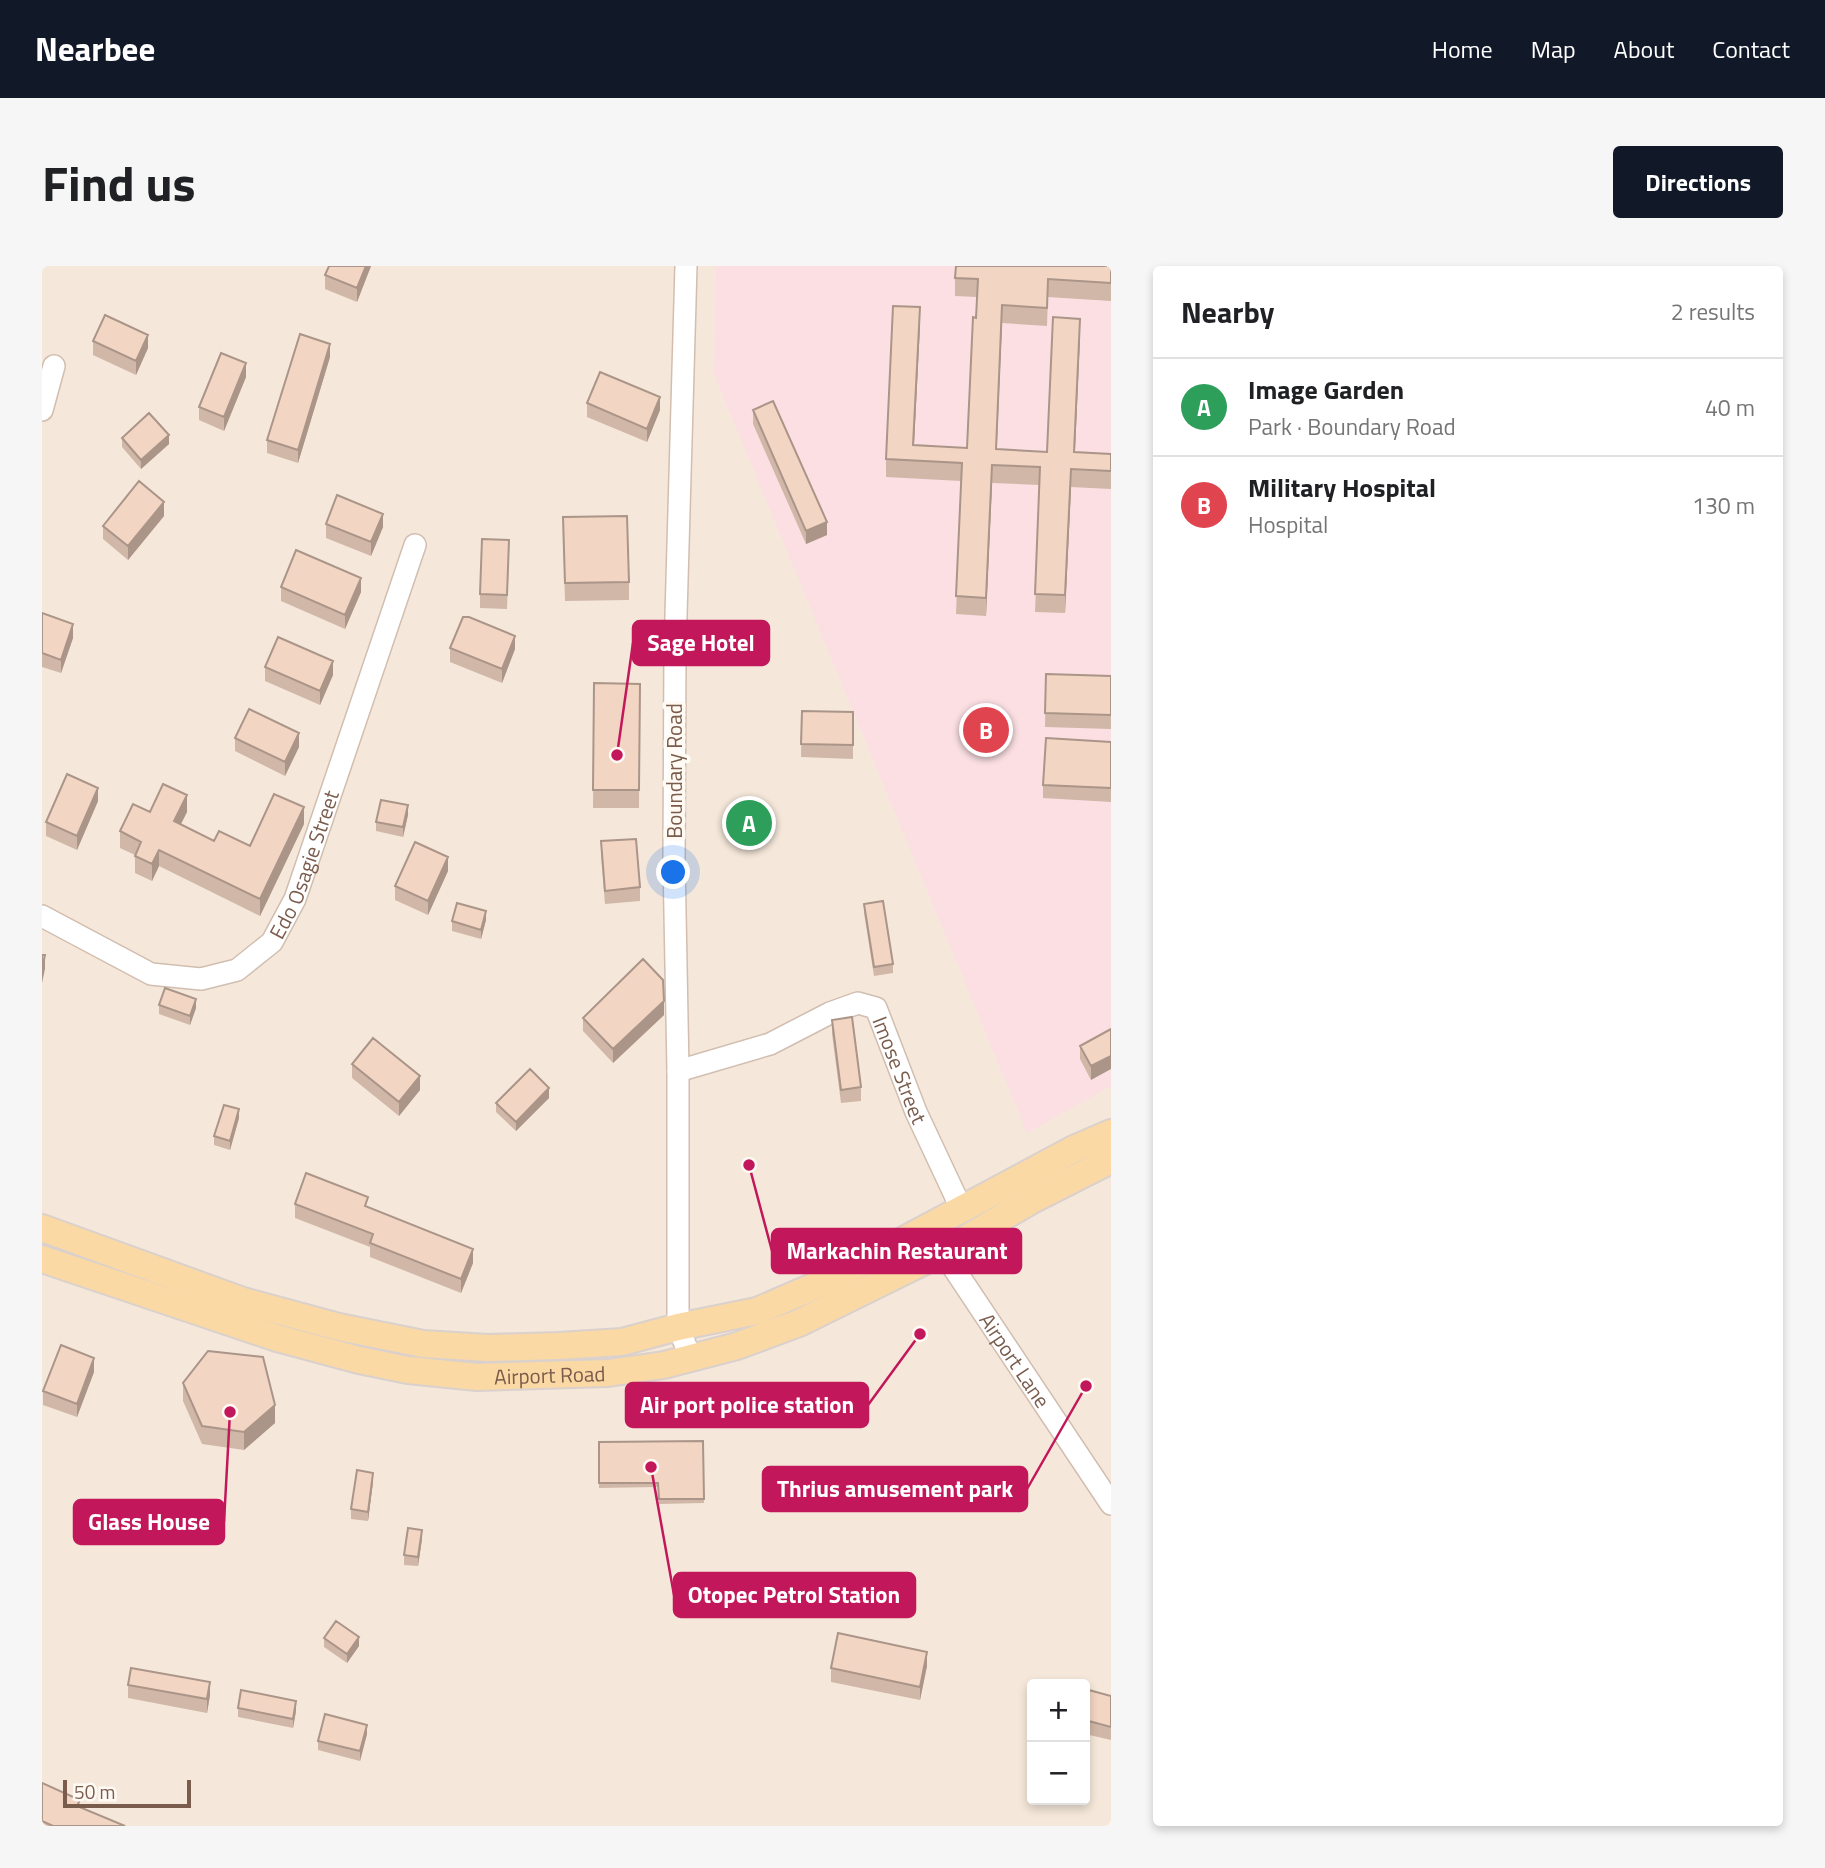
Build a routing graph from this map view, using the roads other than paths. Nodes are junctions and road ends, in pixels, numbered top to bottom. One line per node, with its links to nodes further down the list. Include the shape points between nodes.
1 (686, 266): 6 (street, Boundary Road, via 675,663)
2 (54, 366): 3 (street)
3 (42, 410)
4 (415, 545): 5 (street, Edo Osagie Street, via 295,900 272,942 237,970 201,979 151,974)
5 (42, 916)
6 (678, 1071): 9 (street, Imose Street, via 770,1044 858,1003 876,1008 916,1112); 13 (street, Boundary Road)
7 (1111, 1133): 9 (main road, Airport Road)
8 (1111, 1160): 11 (main road, Airport Road, via 1031,1199)
9 (961, 1208): 13 (main road, Airport Road, via 831,1279 769,1306)
10 (42, 1228): 13 (main road, Airport Road, via 243,1301 423,1344 488,1348 622,1342)
11 (943, 1252): 14 (main road, Airport Road, via 799,1322); 15 (street, Airport Lane)
12 (42, 1259): 14 (main road, Airport Road, via 277,1338 408,1370 477,1377 547,1377 608,1373)
13 (678, 1327): 14 (street, Boundary Road)
14 (691, 1358)
15 (1111, 1504)

